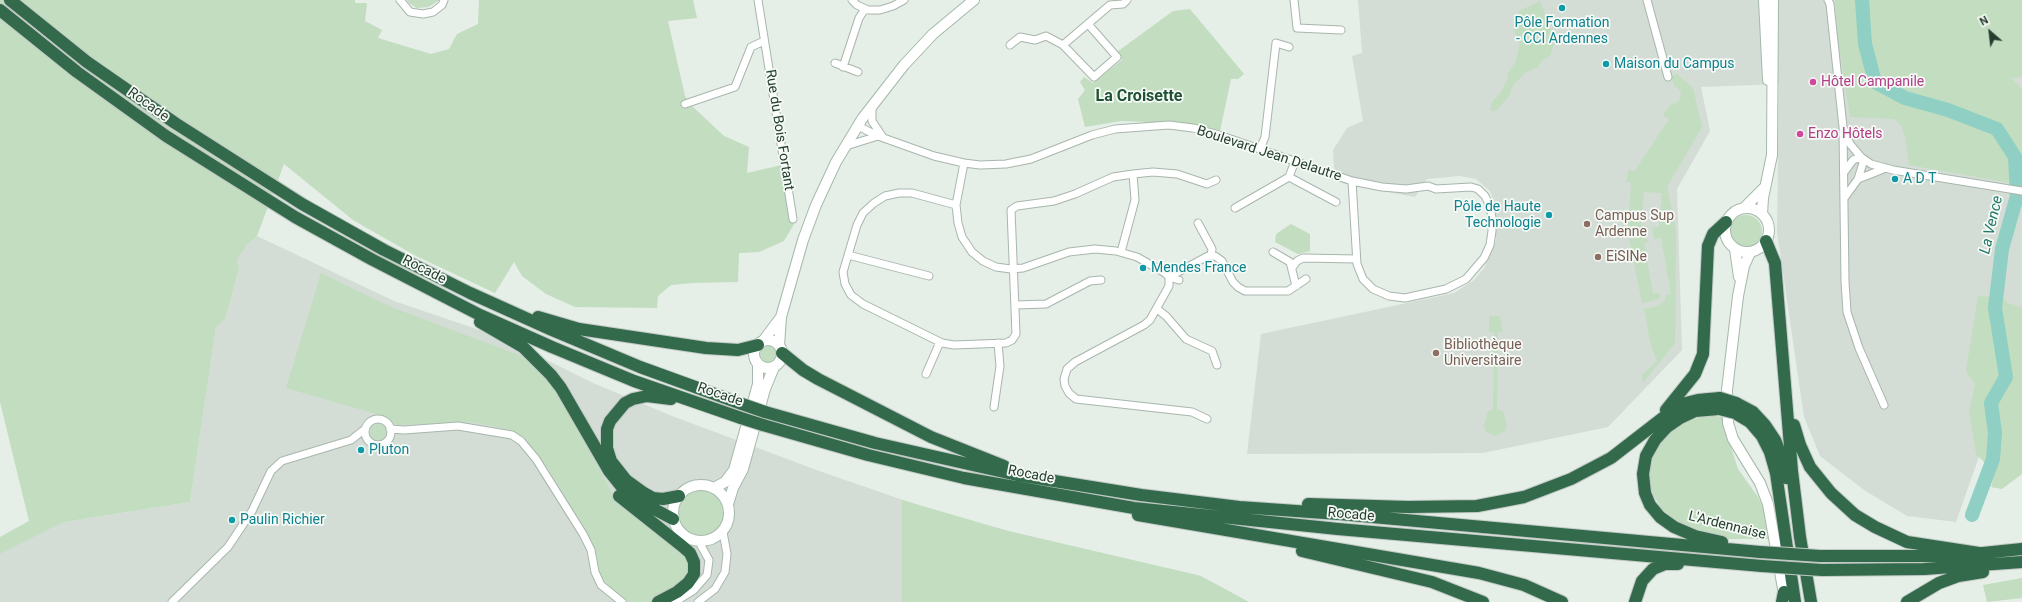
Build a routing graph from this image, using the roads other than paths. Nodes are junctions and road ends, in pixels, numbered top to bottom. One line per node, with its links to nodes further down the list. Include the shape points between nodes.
1 (10, 0): 73 (highway, via 100,70 175,123 302,204 384,250)
2 (400, 0): 3 (street, via 410,12 423,14 433,12)
3 (444, 0)
4 (758, 0): 18 (street, Rue du Bois Fortant)
5 (852, 0): 14 (street)
6 (904, 0): 14 (street, via 880,10)
7 (974, 0): 27 (street, via 928,39)
8 (1127, 0): 16 (street, via 1123,4 1110,5)
9 (1294, 0): 17 (street, via 1297,28)
10 (1647, 0): 25 (street)
11 (1764, 0): 28 (street)
12 (1773, 0): 28 (street)
13 (1828, 0): 30 (street)
14 (864, 8): 23 (street)
15 (0, 10): 68 (highway, Rocade, via 77,72 166,136 295,217)
16 (1088, 24): 20 (street); 20 (street, via 1117,57 1094,77)
17 (1341, 30)
18 (764, 41): 26 (street, Rue du Bois Fortant, via 751,48 735,87); 52 (street, Rue du Bois Fortant)
19 (1010, 45): 20 (street, via 1020,37 1035,40 1046,36)
20 (1063, 45)
21 (1289, 47): 33 (street, via 1276,43 1265,137)
22 (835, 63): 23 (street)
23 (843, 67): 24 (street)
24 (858, 72)
25 (1668, 77)
26 (686, 104)
27 (872, 106): 29 (street); 31 (street, via 872,121)
28 (1772, 122): 44 (street, via 1772,155)
29 (858, 126): 31 (street, Boulevard Jean Delautre); 32 (street)
30 (1843, 127): 34 (street, via 1850,144); 38 (street)
31 (881, 137): 32 (street); 36 (street, Boulevard Jean Delautre, via 934,156)
32 (846, 146): 76 (street, via 828,178 809,222)
33 (1260, 149): 35 (street, Boulevard Jean Delautre); 36 (street, Boulevard Jean Delautre, via 1192,128 1168,125 1143,126 1092,135 1031,159 1000,164)
34 (1861, 157): 37 (street, via 1871,164); 38 (street, via 1848,164); 41 (street, via 1863,163)
35 (1295, 161): 40 (street); 43 (street, Boulevard Jean Delautre)
36 (964, 163): 48 (street)
37 (1886, 168): 41 (street); 45 (street)
38 (1844, 172): 46 (street)
39 (1132, 174): 42 (street, via 1177,174 1206,184); 57 (street, via 1135,200); 64 (street, via 1113,177 1054,201 1017,206 1011,210)
40 (1289, 177): 47 (street); 49 (street)
41 (1858, 179): 46 (street)
42 (1216, 180)
43 (1352, 181): 62 (street); 62 (street, Boulevard Jean Delautre, via 1382,188 1406,189 1428,186 1478,189 1490,206 1492,231 1490,245 1484,258 1466,279 1446,290 1406,298 1389,296 1373,290 1363,279)
44 (1765, 187): 50 (street); 51 (street)
45 (2022, 191)
46 (1844, 197): 87 (street, via 1848,315 1859,348)
47 (1336, 202)
48 (956, 205): 60 (street, via 912,193 885,196 864,212 857,225); 64 (street, via 962,237 972,252 996,267)
49 (1235, 208)
50 (1744, 208): 51 (street, via 1757,210); 53 (street, via 1733,212)
51 (1762, 214): 55 (street, via 1769,230)
52 (794, 219)
53 (1726, 222): 56 (street, via 1725,237); 94 (highway, via 1713,234 1708,246 1703,354 1695,374 1675,401)
54 (1198, 223): 61 (street, via 1212,249)
55 (1766, 241): 59 (street, via 1757,251); 85 (highway, via 1776,263)
56 (1734, 249): 59 (street); 71 (street)
57 (1121, 252): 64 (street, via 1095,249 1069,252); 66 (street, via 1154,266)
58 (1273, 252): 63 (street, via 1290,262)
59 (1750, 253): 71 (street)
60 (848, 255): 65 (street); 77 (street, via 843,272 845,284 851,294 863,304)
61 (1211, 256): 66 (street, via 1198,260); 72 (street, via 1222,262 1233,282 1245,291 1288,291)
62 (1356, 259): 63 (street, via 1303,258)
63 (1292, 268): 72 (street)
64 (1014, 269): 74 (street)
65 (929, 276)
66 (1169, 278): 70 (street); 75 (street, via 1169,286)
67 (1306, 279): 72 (street)
68 (408, 280): 90 (highway, Rocade, via 480,315 634,381); 97 (highway, via 523,347 561,388)
69 (1101, 280): 74 (street, via 1090,281 1046,304)
70 (1179, 280)
71 (1739, 284): 114 (street, via 1727,390 1728,423 1733,439 1760,483 1768,504)
72 (1296, 286)
73 (470, 293): 78 (highway, via 579,330 706,348 738,350); 98 (highway, bridge, via 640,367 765,412 875,443)
74 (1015, 305): 79 (street, via 1016,334 1006,343)
75 (1156, 309): 82 (street, via 1166,316 1186,339 1212,352); 91 (street, via 1144,325 1074,362 1067,369 1065,386 1076,399 1192,412)
76 (781, 317): 78 (street); 80 (street)
77 (940, 342): 79 (street, via 954,345); 84 (street)
78 (761, 343): 80 (street, via 772,341); 81 (street, via 755,356)
79 (998, 343): 88 (street, via 1000,366)
80 (781, 349): 83 (street, via 780,361); 98 (highway, via 792,363 813,376 931,437)
81 (758, 364): 83 (street, via 766,368); 99 (street, via 758,384 734,470 725,482)
82 (1217, 365)
83 (774, 367): 102 (street, via 765,389 743,469)
84 (926, 374)
85 (1785, 382): 110 (highway, via 1793,423 1804,456 1825,487 1846,508 1875,527 1908,542); 125 (highway, via 1799,530)
86 (1719, 404): 89 (highway, bridge); 94 (highway, via 1698,400 1686,403); 109 (highway, L'Ardennaise, via 1680,418 1655,440 1646,456 1645,493 1655,511 1674,527 1695,536)
87 (1884, 405)
88 (994, 407)
89 (1735, 408): 123 (highway, L'Ardennaise, via 1762,436 1770,452 1776,473); 124 (highway, via 1753,412 1765,425 1775,440 1783,461)
90 (742, 418): 100 (highway, via 667,398 647,396 625,403 615,413 607,429 607,448 611,460 626,480 653,498); 101 (highway, Rocade, bridge, via 868,455)
91 (1207, 418)
92 (365, 429): 93 (street, via 370,422 378,419 385,422); 95 (street); 96 (street)
93 (390, 429): 96 (street, via 389,437 384,443 374,444); 116 (street, via 458,426 512,435 536,459 583,534 591,550 595,572 601,585)
94 (1644, 432): 103 (highway, via 1611,458 1572,479 1524,497 1477,506 1288,504)
95 (351, 440): 96 (street); 115 (street, via 282,461 271,471 252,511 228,547)
96 (368, 440)
97 (594, 447): 104 (highway, via 609,471 635,499); 117 (highway, via 603,472 617,494 690,553 694,562 694,574 688,583)
98 (1047, 481): 103 (highway)
99 (714, 488): 100 (street, via 699,485 685,490); 102 (street)
100 (679, 496): 104 (street, via 674,507)
101 (1065, 497): 105 (highway, via 1092,507); 111 (highway, Rocade, via 1134,508 1314,526)
102 (728, 504): 106 (street, via 729,519)
103 (1239, 507): 109 (highway)
104 (674, 519): 107 (street, via 676,526 686,537)
105 (1170, 521): 120 (highway, via 1425,580); 121 (highway, via 1479,573 1524,584)
106 (723, 532): 107 (street, via 712,539); 119 (street, via 727,554 725,572 715,589)
107 (699, 542): 113 (street, via 709,560 707,575)
108 (2022, 550): 110 (highway, L'Ardennaise)
109 (1760, 552): 110 (highway, L'Ardennaise, bridge, via 1820,556 1921,557)
110 (1985, 554)
111 (1723, 562): 112 (highway, bridge, via 1822,570 1924,569); 122 (highway, via 1708,565 1665,564 1653,569 1642,581)
112 (2019, 562): 126 (highway, via 1998,570 1958,576 1939,583)
113 (685, 599): 118 (street)
114 (1784, 599)
115 (172, 602)
116 (622, 602)
117 (658, 602)
118 (675, 602)
119 (698, 602)
120 (1483, 602)
121 (1562, 602)
122 (1635, 602)
123 (1795, 602)
124 (1804, 602)
125 (1811, 602)
126 (1907, 602)

